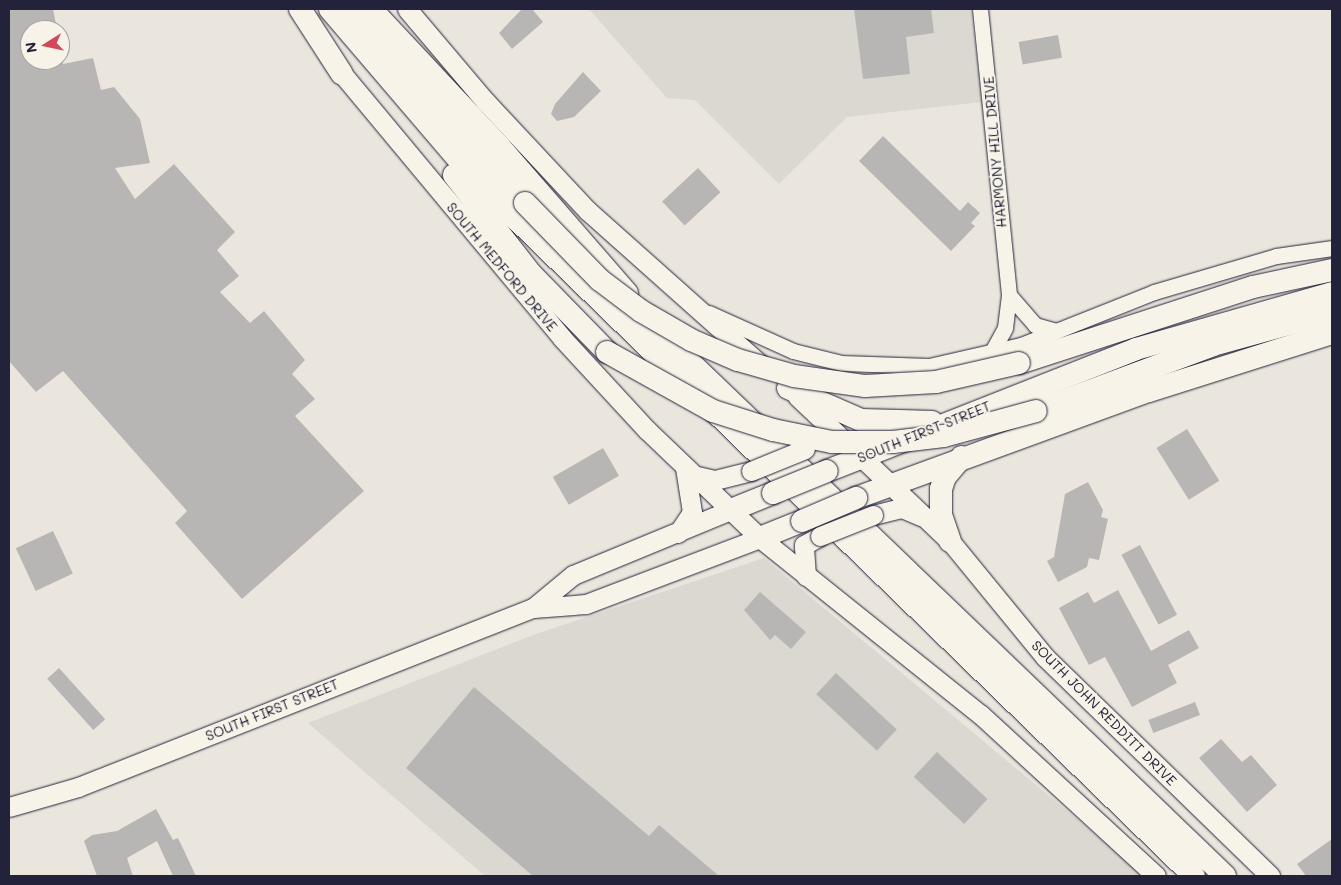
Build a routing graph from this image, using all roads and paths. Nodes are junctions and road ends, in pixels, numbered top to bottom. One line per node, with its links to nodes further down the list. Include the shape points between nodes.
1 (288, 9): 9 (main road, SOUTH MEDFORD DRIVE)
2 (300, 9): 9 (highway)
3 (330, 9): 8 (highway)
4 (352, 9): 11 (highway, bridge, via 525,203 600,280 641,311 738,360 810,379 865,386 936,382 1019,363 1253,287)
5 (371, 9): 38 (highway, via 499,146 678,352)
6 (407, 9): 14 (main road, via 485,101 588,211)
7 (980, 9): 13 (street, HARMONY HILL DRIVE)
8 (372, 61): 15 (highway, bridge, via 531,274 607,352 713,411 773,430 832,442 893,442 944,436 1036,410 1213,345); 37 (highway, via 475,179)
9 (342, 74): 26 (main road, SOUTH MEDFORD DRIVE, via 562,338)
10 (1332, 248): 16 (street, via 1276,256 1154,292)
11 (1332, 270)
12 (1332, 293): 22 (highway, SOUTH FIRST STREET, via 1136,349)
13 (1009, 296): 16 (street, via 1035,325); 20 (street, HARMONY HILL DRIVE, via 1005,328)
14 (684, 300): 20 (street, via 794,351 841,363 929,366); 21 (main road)
15 (1332, 312)
16 (1056, 331): 20 (street)
17 (1332, 333): 19 (highway, SOUTH FIRST STREET)
18 (1332, 341): 19 (street, SOUTH FIRST STREET)
19 (1268, 351): 25 (highway, SOUTH FIRST STREET)
20 (991, 353)
21 (788, 388): 22 (highway, via 861,420 908,424); 23 (main road)
22 (955, 420): 24 (highway, SOUTH FIRST STREET)
23 (826, 422): 24 (main road); 26 (main road, bridge, via 814,443 751,472 715,480)
24 (863, 456): 27 (main road, SOUTH JOHN REDDITT DRIVE); 28 (highway, SOUTH FIRST STREET, bridge)
25 (963, 456): 27 (highway, SOUTH FIRST STREET); 32 (highway, via 945,477 942,489 942,515)
26 (688, 471): 28 (main road, SOUTH MEDFORD DRIVE); 30 (main road, via 692,512)
27 (891, 483): 29 (main road, SOUTH JOHN REDDITT DRIVE); 31 (highway, SOUTH FIRST STREET, bridge)
28 (731, 510): 30 (main road, SOUTH FIRST STREET); 31 (main road)
29 (925, 518): 32 (main road, SOUTH JOHN REDDITT DRIVE); 33 (main road, bridge, via 902,508 873,515 820,536 804,545)
30 (677, 534): 34 (main road, SOUTH FIRST STREET, via 573,576)
31 (760, 538): 33 (main road); 34 (main road, SOUTH FIRST STREET, via 586,604)
32 (950, 541): 39 (main road, SOUTH JOHN REDDITT DRIVE, via 1045,657)
33 (806, 576): 36 (main road, via 980,714)
34 (533, 608): 35 (main road, SOUTH FIRST STREET, via 152,757)
35 (9, 807)
36 (1156, 876)
37 (1194, 876)
38 (1225, 876)
39 (1270, 876)

